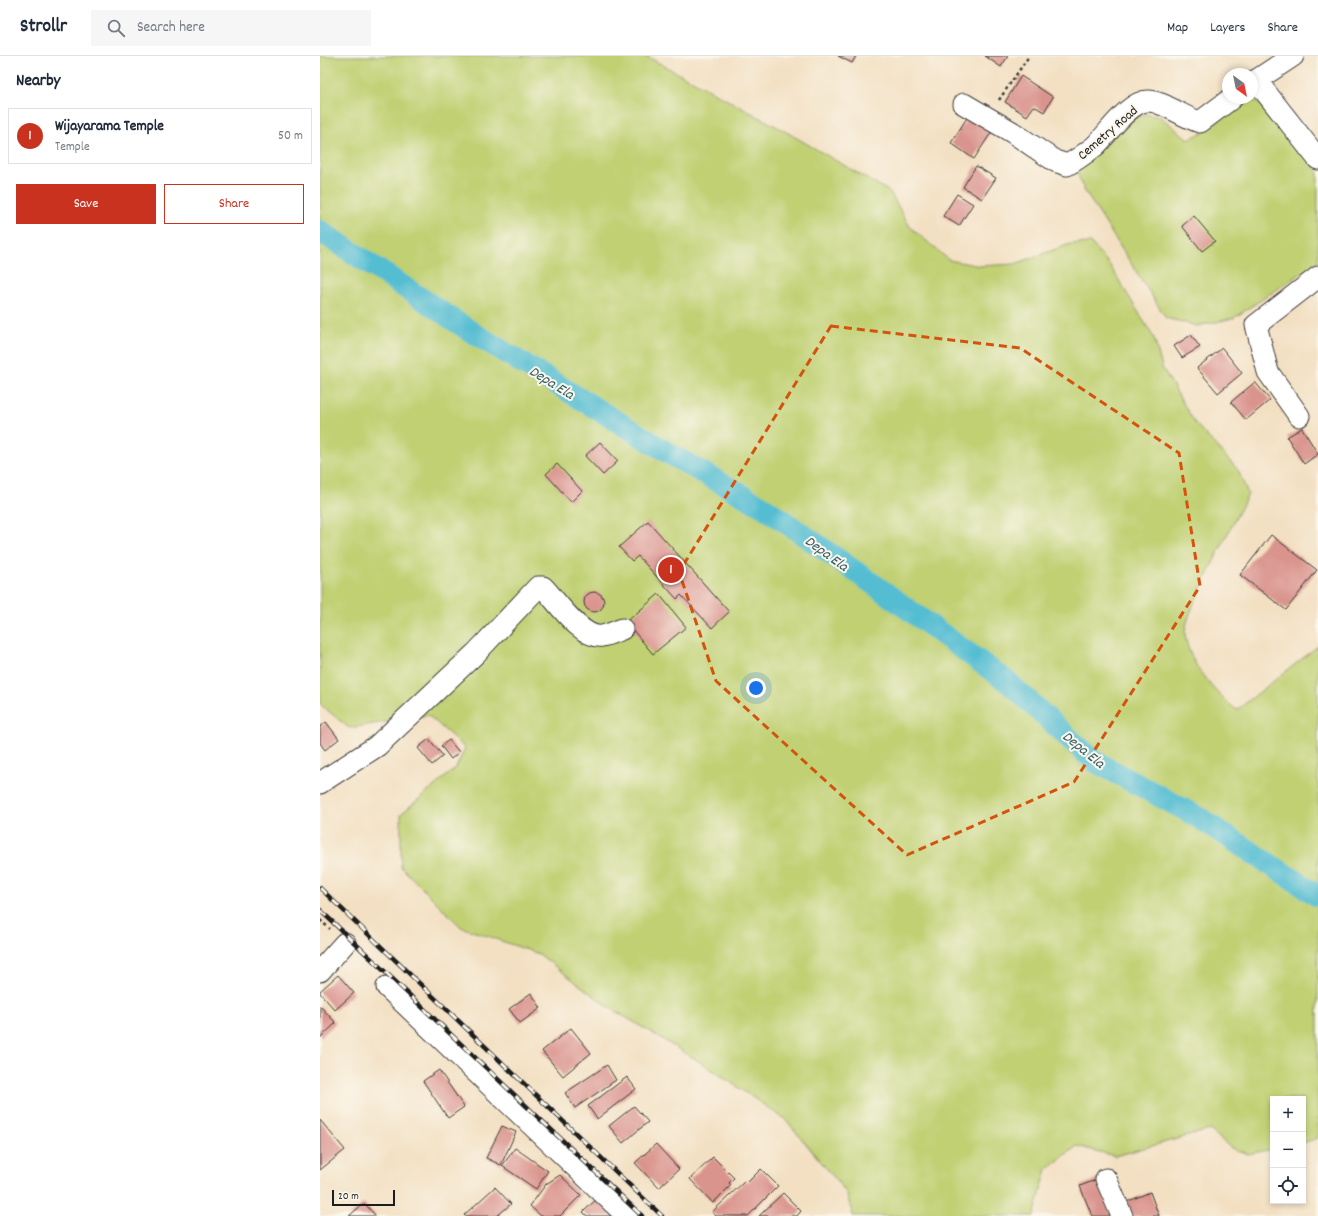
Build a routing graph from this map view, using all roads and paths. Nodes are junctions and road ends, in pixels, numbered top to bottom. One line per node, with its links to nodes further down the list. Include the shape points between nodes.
1 (1029, 56): 7 (path)
2 (1292, 56): 3 (street)
3 (1258, 79)
4 (1258, 87): 8 (street)
5 (964, 104): 7 (street, Cemetry Road)
6 (1224, 104): 7 (street, Cemetry Road, via 1200,122 1187,119 1156,103 1148,101 1137,104 1095,145 1066,164 1055,162)
7 (988, 117)
8 (1318, 159)
9 (1318, 277): 10 (street, via 1256,325 1268,372)
10 (1299, 416)
11 (622, 629): 12 (street, via 600,636 588,633 577,625 543,587 538,587 476,653 377,746)
12 (320, 783)
13 (345, 943): 14 (street)
14 (320, 971)
15 (388, 987): 17 (street)
16 (1106, 1179): 18 (street)
17 (627, 1216)
18 (1122, 1216)

